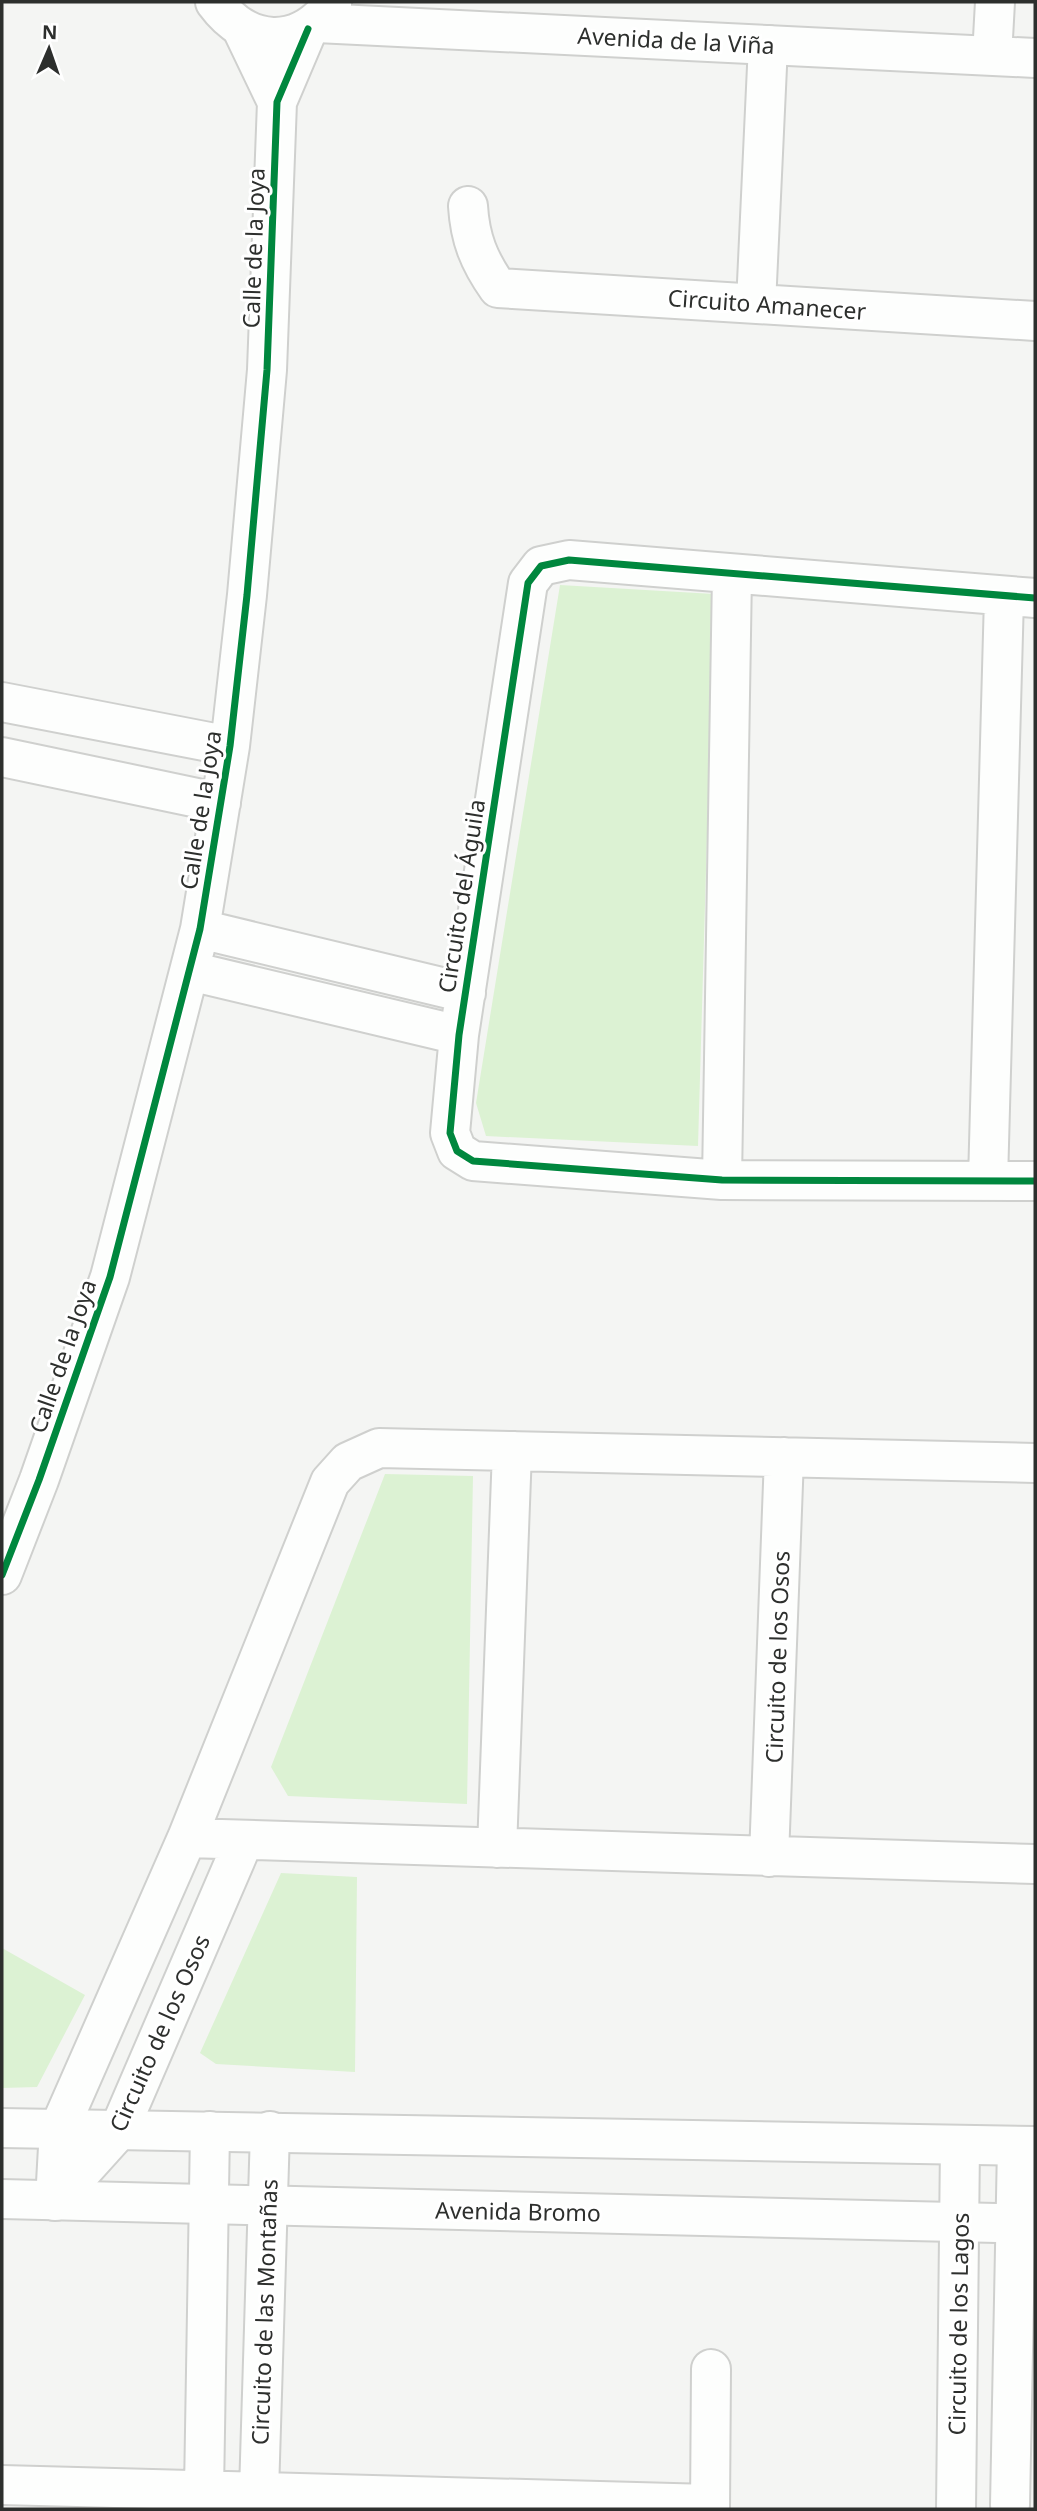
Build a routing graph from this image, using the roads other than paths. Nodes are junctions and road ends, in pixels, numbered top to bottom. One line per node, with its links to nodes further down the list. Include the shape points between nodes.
1 (215, 2): 4 (street)
2 (995, 2): 6 (street)
3 (320, 18): 4 (street, Avenida de la Viña, via 275,37); 5 (street, Avenida de la Viña); 8 (street, Calle de la Joya)
4 (242, 29): 8 (street, Calle de la Joya)
5 (768, 45): 6 (street, Avenida de la Viña); 10 (street)
6 (992, 56): 7 (street, Avenida de la Viña)
7 (1035, 58)
8 (277, 102): 15 (street, Calle de la Joya, via 267,370)
9 (468, 206): 10 (street, Circuito Amanecer, via 470,236 481,264 498,288)
10 (756, 304): 11 (street, Circuito Amanecer)
11 (1035, 321)
12 (732, 575): 13 (street, Circuito del Águila); 20 (street, Circuito del Águila, via 569,561 541,566 528,583); 22 (street)
13 (1019, 597): 23 (street, Circuito del Águila)
14 (2, 702): 15 (street)
15 (230, 746): 17 (street, Calle de la Joya)
16 (2, 757): 17 (street)
17 (222, 803): 18 (street, Calle de la Joya)
18 (200, 929): 19 (street, Calle de la Joya); 20 (street, Circuito del Águila)
19 (190, 971): 21 (street); 28 (street, Calle de la Joya, via 110,1277)
20 (466, 993): 21 (street, Circuito del Águila)
21 (458, 1035): 22 (street, Circuito del Águila, via 450,1133 457,1151 473,1161)
22 (722, 1180): 23 (street, Circuito del Águila)
23 (988, 1181): 24 (street, Circuito del Águila)
24 (1035, 1181)
25 (512, 1451): 26 (street); 29 (street, via 379,1448 348,1462 330,1482); 31 (street)
26 (784, 1457): 27 (street); 32 (street, Circuito de los Osos)
27 (1035, 1463)
28 (2, 1575)
29 (187, 1838): 30 (street); 35 (street)
30 (244, 1840): 31 (street); 36 (street, Circuito de los Osos)
31 (497, 1848): 32 (street)
32 (769, 1857): 33 (street)
33 (1035, 1864)
34 (2, 2129): 35 (street)
35 (59, 2129): 36 (street); 42 (street)
36 (119, 2130): 37 (street); 42 (street, Circuito de los Osos)
37 (210, 2131): 38 (street); 43 (street)
38 (270, 2132): 39 (street); 44 (street, Circuito de las Montañas)
39 (960, 2144): 40 (street); 45 (street, Circuito de los Lagos)
40 (1026, 2146): 46 (street, Circuito de los Lagos)
41 (2, 2199): 42 (street, Avenida Bromo)
42 (55, 2201): 43 (street, Avenida Bromo)
43 (206, 2205): 44 (street, Avenida Bromo); 50 (street)
44 (266, 2206): 45 (street, Avenida Bromo); 49 (street, Circuito de las Montañas)
45 (960, 2222): 46 (street, Avenida Bromo); 55 (street, Circuito de los Lagos)
46 (1025, 2223): 53 (street, Circuito de los Lagos)
47 (711, 2370): 54 (street)
48 (2, 2485): 50 (street)
49 (259, 2492): 50 (street); 51 (street)
50 (187, 2497)
51 (320, 2501): 52 (street)
52 (570, 2505): 54 (street)
53 (1023, 2505): 55 (street, Circuito de los Lagos)
54 (710, 2507)
55 (956, 2507)

